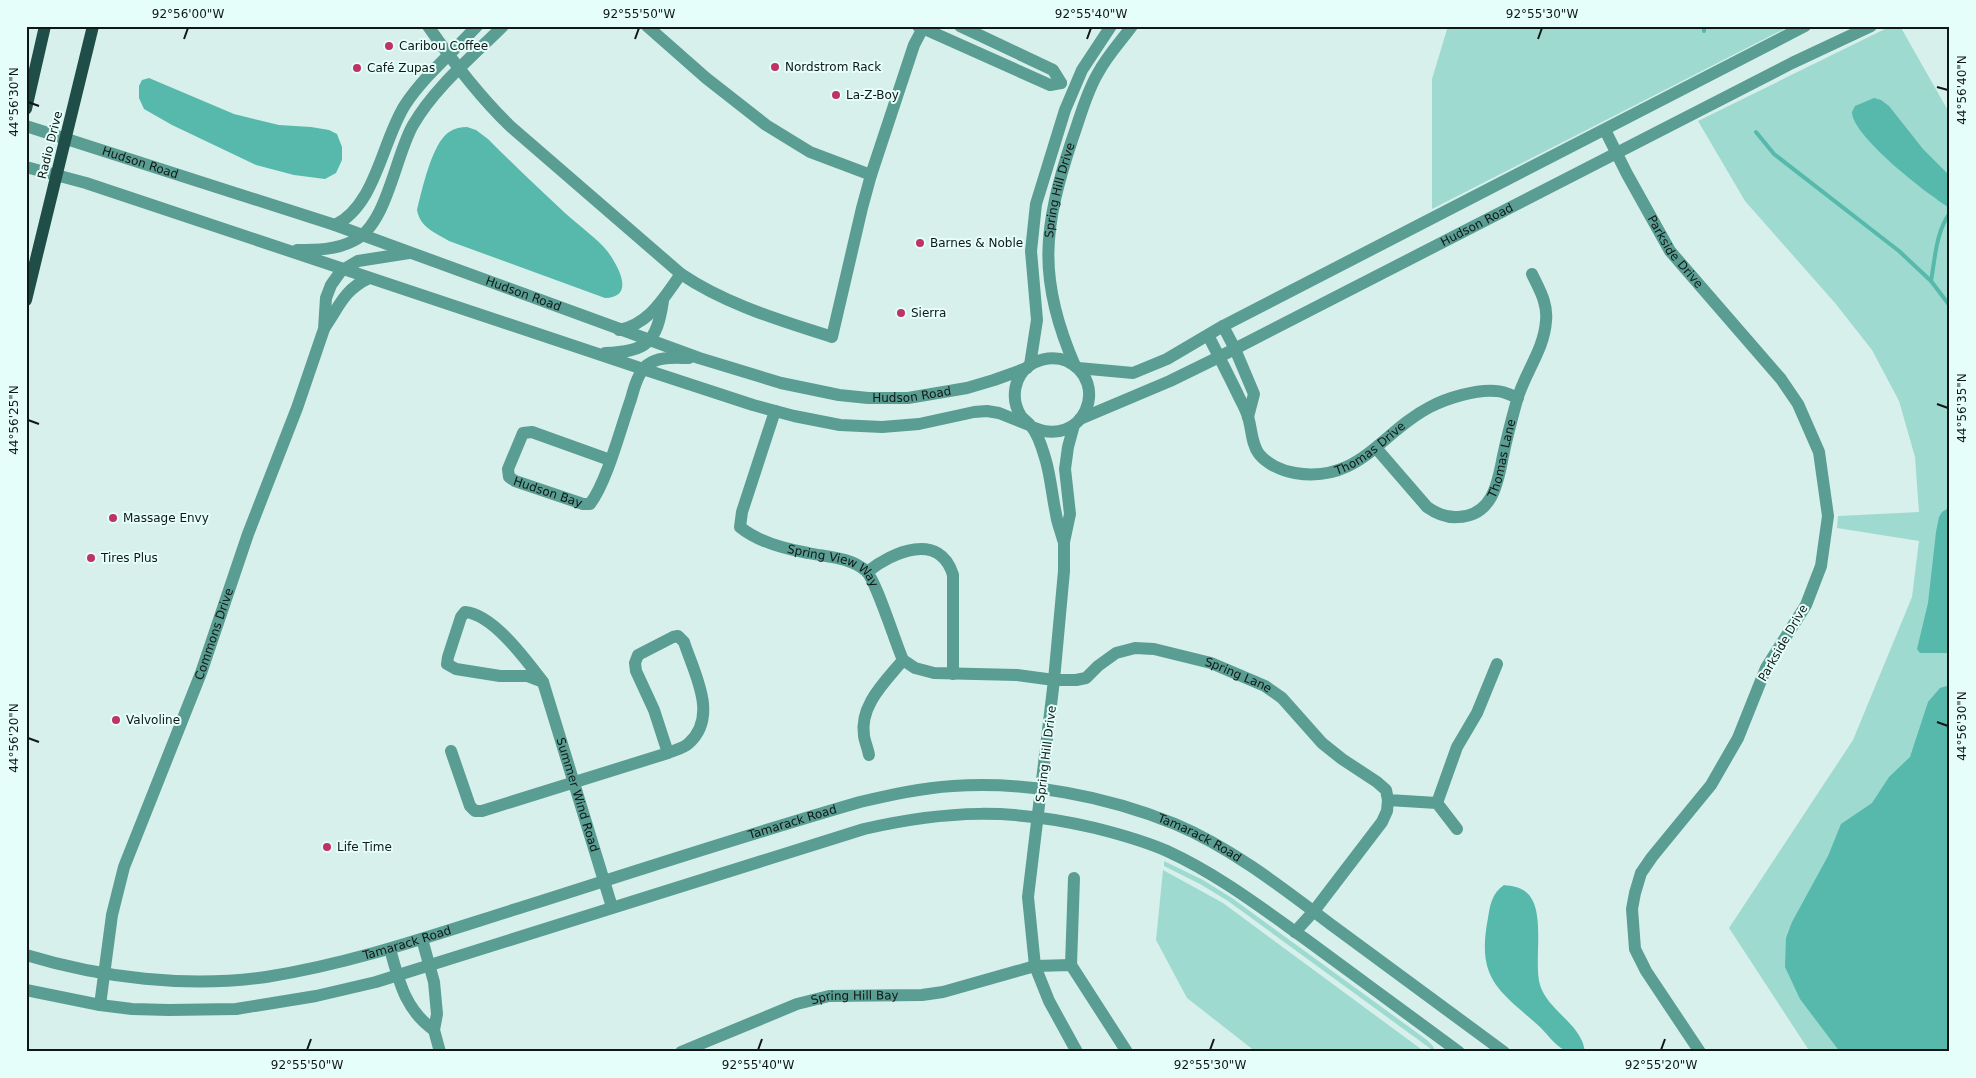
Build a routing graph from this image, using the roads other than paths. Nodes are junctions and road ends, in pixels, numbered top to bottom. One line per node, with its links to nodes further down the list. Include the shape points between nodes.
1 (46, 26): 18 (main road)
2 (93, 26): 21 (main road, Radio Drive)
3 (428, 26): 13 (street)
4 (477, 26): 13 (street)
5 (503, 26): 14 (street)
6 (647, 26): 25 (street, via 766,125 810,152)
7 (960, 26): 15 (street, via 1053,70)
8 (1111, 26): 16 (street, Spring Hill Drive, via 1082,70)
9 (1132, 26): 17 (street, Spring Hill Drive, via 1098,73)
10 (1806, 26): 20 (street, Hudson Road)
11 (1872, 26): 22 (street, Hudson Road)
12 (921, 27): 15 (street, via 1050,86); 25 (street)
13 (449, 56): 14 (street); 26 (street, via 404,106 363,199 349,216)
14 (458, 69): 27 (street, via 413,124 376,217); 31 (street, via 510,126)
15 (1061, 83): 16 (street)
16 (1074, 89): 17 (street); 45 (street, Spring Hill Drive, via 1034,216 1031,251 1037,320)
17 (1088, 95): 46 (street, Spring Hill Drive, via 1056,193 1048,243 1051,290 1062,334)
18 (26, 109)
19 (26, 126): 21 (street, Hudson Road)
20 (1605, 130): 22 (street, Parkside Drive); 36 (street, Hudson Road)
21 (66, 138): 24 (main road, Radio Drive); 26 (street, Hudson Road)
22 (1616, 153): 41 (street, Hudson Road); 93 (street, Parkside Drive, via 1670,251 1798,404 1819,452 1828,516 1821,566 1806,604 1766,668 1738,738 1711,785 1641,873 1635,893 1632,916 1635,948 1646,971)
23 (26, 167): 24 (street)
24 (57, 175): 28 (street); 34 (main road, Radio Drive)
25 (871, 175): 31 (street, via 832,337 742,306 700,287)
26 (335, 225): 27 (street, Hudson Road)
27 (363, 235): 28 (street, via 339,246); 29 (street, Hudson Road)
28 (288, 251): 30 (street)
29 (412, 253): 30 (street, via 364,259); 38 (street, Hudson Road)
30 (343, 269): 33 (street); 37 (street, Commons Drive, via 333,281 326,298)
31 (681, 274): 35 (street)
32 (1532, 274): 48 (street, Thomas Lane, via 1546,304 1544,338)
33 (369, 278): 37 (street, via 347,292); 42 (street)
34 (26, 300)
35 (663, 301): 38 (street, via 640,323); 40 (street, via 659,327)
36 (1223, 326): 39 (street, Hudson Road); 41 (street, Thomas Drive)
37 (324, 329): 82 (street, Commons Drive, via 200,673 127,858 112,915)
38 (619, 330): 40 (street, Hudson Road)
39 (1208, 335): 43 (street, Thomas Drive); 46 (street, Hudson Road, via 1156,365 1133,373)
40 (649, 340): 42 (street, via 630,351); 44 (street, Hudson Road)
41 (1235, 349): 43 (street, Hudson Road); 50 (street, Thomas Drive, via 1254,394)
42 (594, 353): 47 (street)
43 (1219, 357): 50 (street, Thomas Drive); 51 (street, Hudson Road)
44 (699, 358): 45 (street, Hudson Road, via 787,385 827,394 868,398 908,398 946,393 985,383); 47 (street, via 662,359)
45 (1028, 366): 46 (street, via 1052,358); 52 (street, via 1014,392 1017,410)
46 (1076, 367): 51 (street, via 1089,393 1088,402)
47 (643, 369): 49 (street); 54 (street, Hudson Bay)
48 (1518, 398): 53 (street, Thomas Drive, via 1496,390 1450,398 1429,407); 53 (street, Thomas Lane, via 1499,480 1487,505 1464,517 1437,514 1426,507)
49 (775, 411): 52 (street, via 822,422 875,427 919,424 974,412 990,412); 56 (street, Spring View Way, via 740,527 749,534 781,546 832,556)
50 (1248, 417): 53 (street, Thomas Drive, via 1258,454 1273,466 1290,473 1330,474 1347,468)
51 (1077, 422): 52 (street, via 1053,432); 55 (street, Spring Hill Drive, via 1068,447 1065,469 1070,514)
52 (1030, 426): 55 (street, Spring Hill Drive, via 1046,460)
53 (1376, 448)
54 (610, 460): 54 (street, Hudson Bay, via 590,504 509,478 508,468 523,433 532,432)
55 (1064, 542): 60 (street, Spring Hill Drive)
56 (867, 572): 57 (street, Spring View Way); 59 (street, via 880,562 915,549 939,554 950,565 953,575)
57 (903, 660): 59 (street, via 914,668); 64 (street, via 867,708 863,734)
58 (1497, 664): 68 (street, via 1477,713 1457,747)
59 (953, 674): 60 (street, via 1017,675)
60 (1054, 680): 66 (street, Spring Hill Drive); 67 (street, Spring Lane, via 1086,678 1116,653 1136,648 1211,662 1258,682 1282,698 1322,743 1386,790)
61 (543, 682): 61 (street, via 527,676 500,676 447,664 465,612 471,612 508,637); 65 (street, Summer Wind Road)
62 (451, 751): 65 (street, via 470,806 475,810 482,811)
63 (668, 753): 63 (street, via 635,663 638,655 678,636 684,642 704,702 704,716 697,734 688,744); 65 (street)
64 (869, 755)
65 (573, 782): 72 (street, Summer Wind Road)
66 (1042, 789): 69 (street, Spring Hill Drive); 72 (street, Tamarack Road, via 953,786 889,795); 74 (street, Tamarack Road, via 1114,804 1175,824 1228,852)
67 (1388, 800): 68 (street); 74 (street, via 1382,822)
68 (1437, 803): 70 (street)
69 (1038, 816): 73 (street, Tamarack Road, via 955,814 894,822); 75 (street, Tamarack Road, via 1109,831 1165,851 1218,878); 81 (street, Spring Hill Drive, via 1028,897)
70 (1457, 829)
71 (1074, 878): 80 (street)
72 (605, 881): 73 (street, Summer Wind Road); 76 (street, Tamarack Road)
73 (612, 907): 79 (street, Tamarack Road)
74 (1314, 911): 75 (street); 92 (street, Tamarack Road)
75 (1295, 932): 91 (street, Tamarack Road)
76 (422, 939): 77 (street, Tamarack Road); 79 (street)
77 (390, 949): 82 (street, Tamarack Road, via 341,963 264,977 203,981); 83 (street)
78 (26, 955): 82 (street, Tamarack Road)
79 (430, 964): 83 (street, Tamarack Road); 86 (street, via 437,1014)
80 (1070, 965): 81 (street); 90 (street)
81 (1035, 966): 88 (street, Spring Hill Bay, via 943,992 828,996 810,1000); 89 (street, Spring Hill Drive, via 1049,1001)
82 (104, 973): 85 (street, Commons Drive)
83 (398, 975): 85 (street, Tamarack Road, via 316,996 236,1009 141,1009); 86 (street, via 411,1009 421,1022)
84 (26, 990): 85 (street, Tamarack Road)
85 (100, 1005)
86 (434, 1030): 87 (street)
87 (440, 1052)
88 (681, 1052)
89 (1078, 1052)
90 (1127, 1052)
91 (1459, 1052)
92 (1504, 1052)
93 (1700, 1052)

